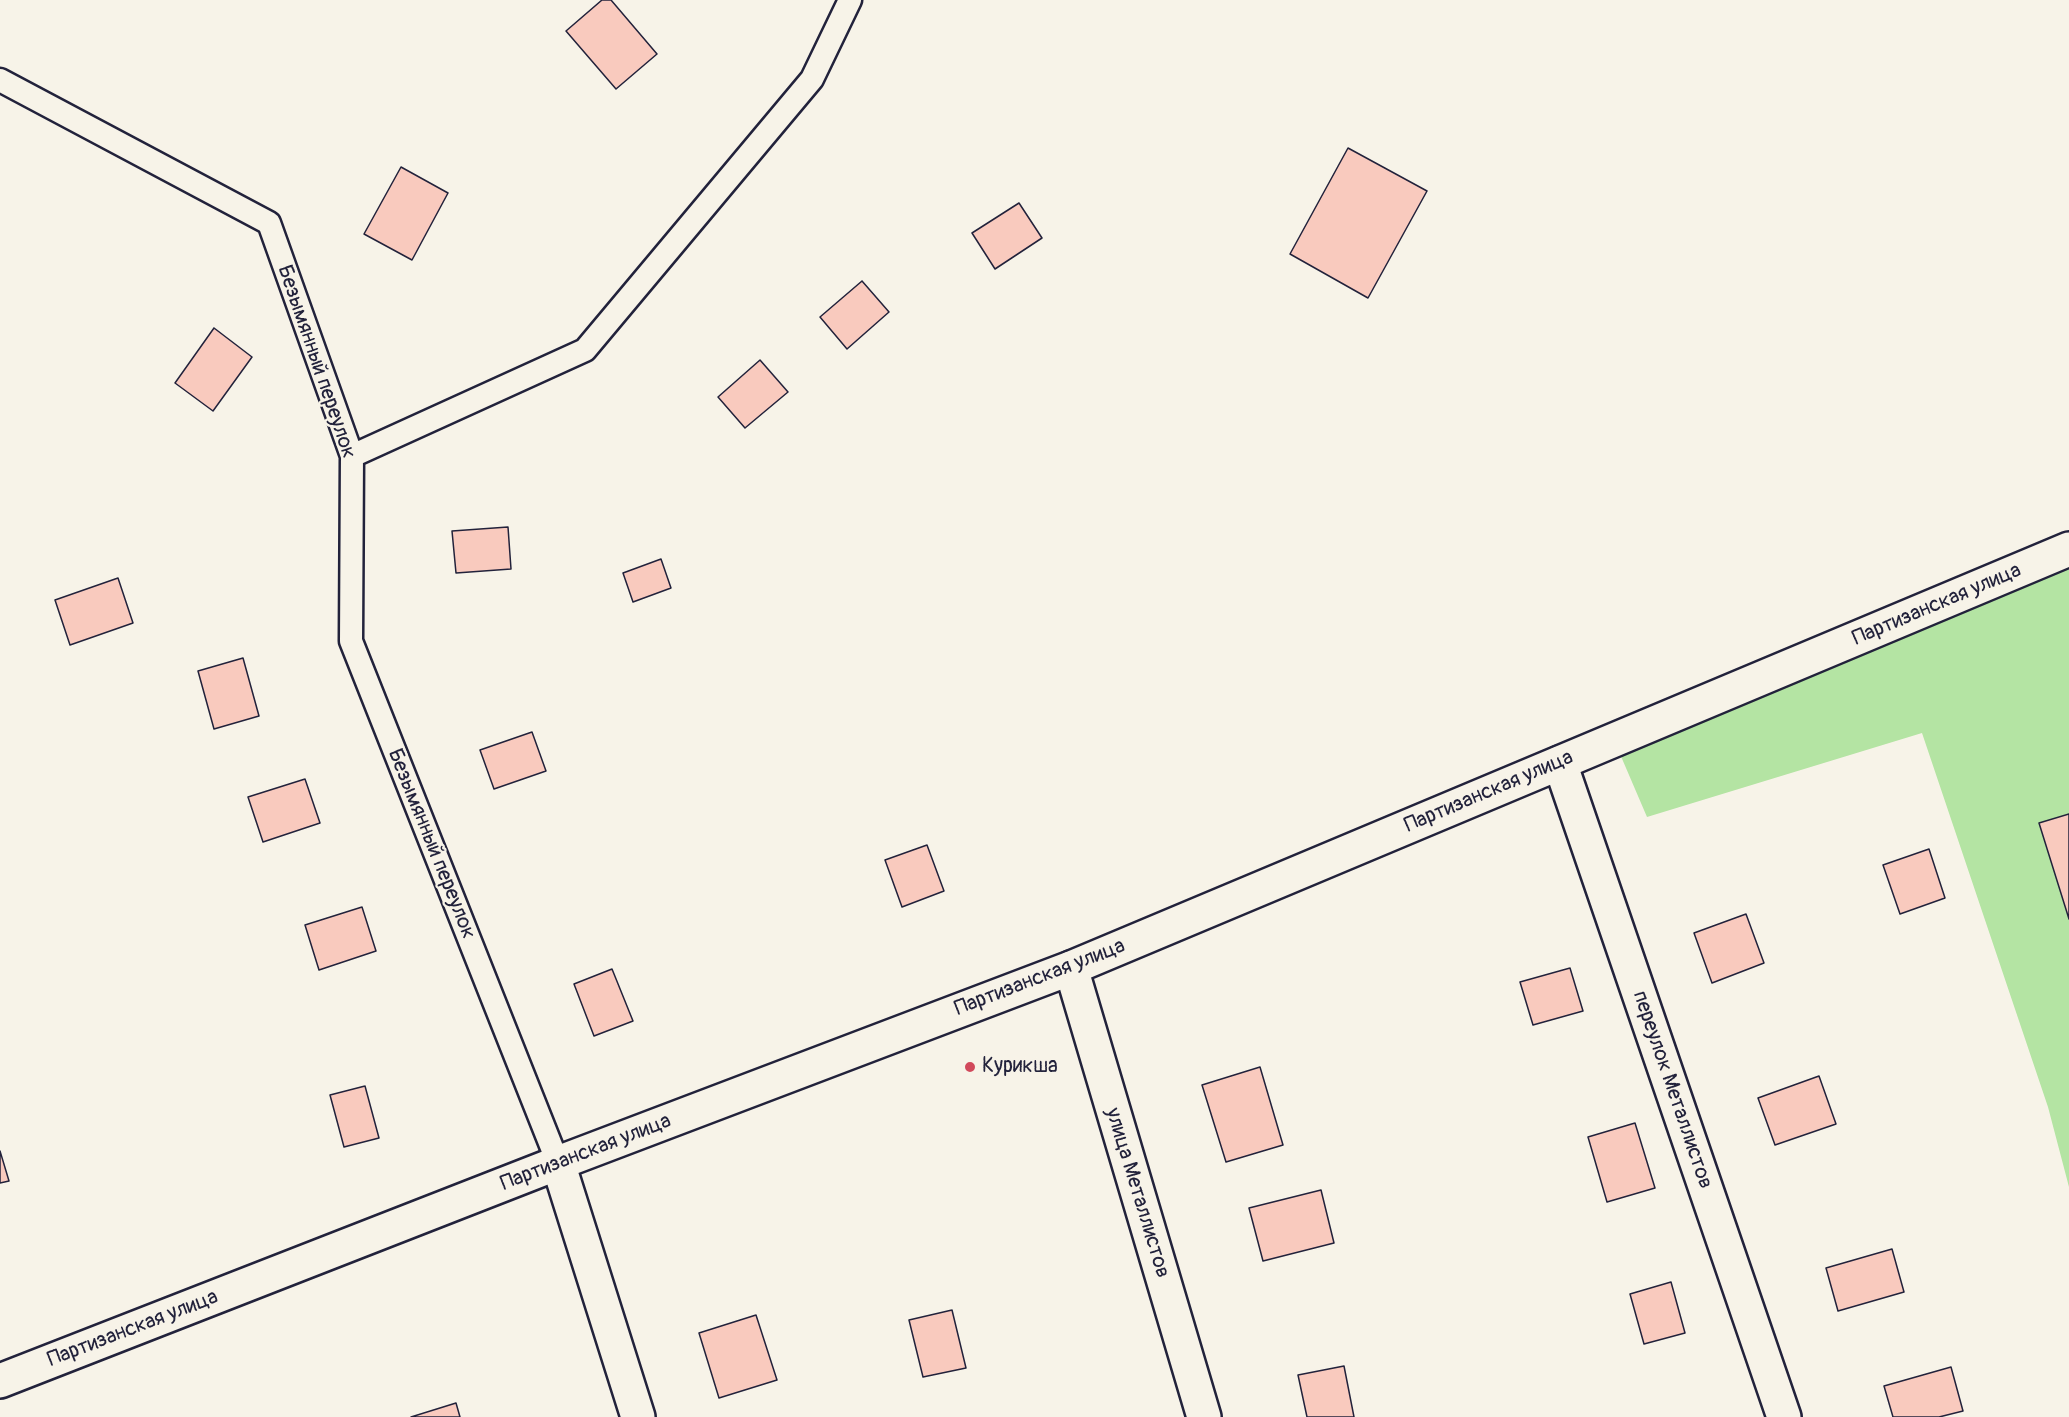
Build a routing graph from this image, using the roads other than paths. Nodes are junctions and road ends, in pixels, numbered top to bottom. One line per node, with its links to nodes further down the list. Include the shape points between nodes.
1 (850, 0): 3 (lane, via 812,79 585,350)
2 (0, 80): 3 (lane, Безымянный переулок, via 268,223)
3 (352, 456): 7 (lane, Безымянный переулок, via 351,641)
4 (2069, 549): 5 (street, Партизанская улица)
5 (1560, 763): 6 (street, Партизанская улица); 11 (street, переулок Металлистов)
6 (1071, 968): 7 (street, Партизанская улица); 10 (street, улица Металлистов)
7 (558, 1163): 8 (street, Партизанская улица); 9 (street)
8 (0, 1381)
9 (638, 1417)
10 (1204, 1417)
11 (1784, 1417)

